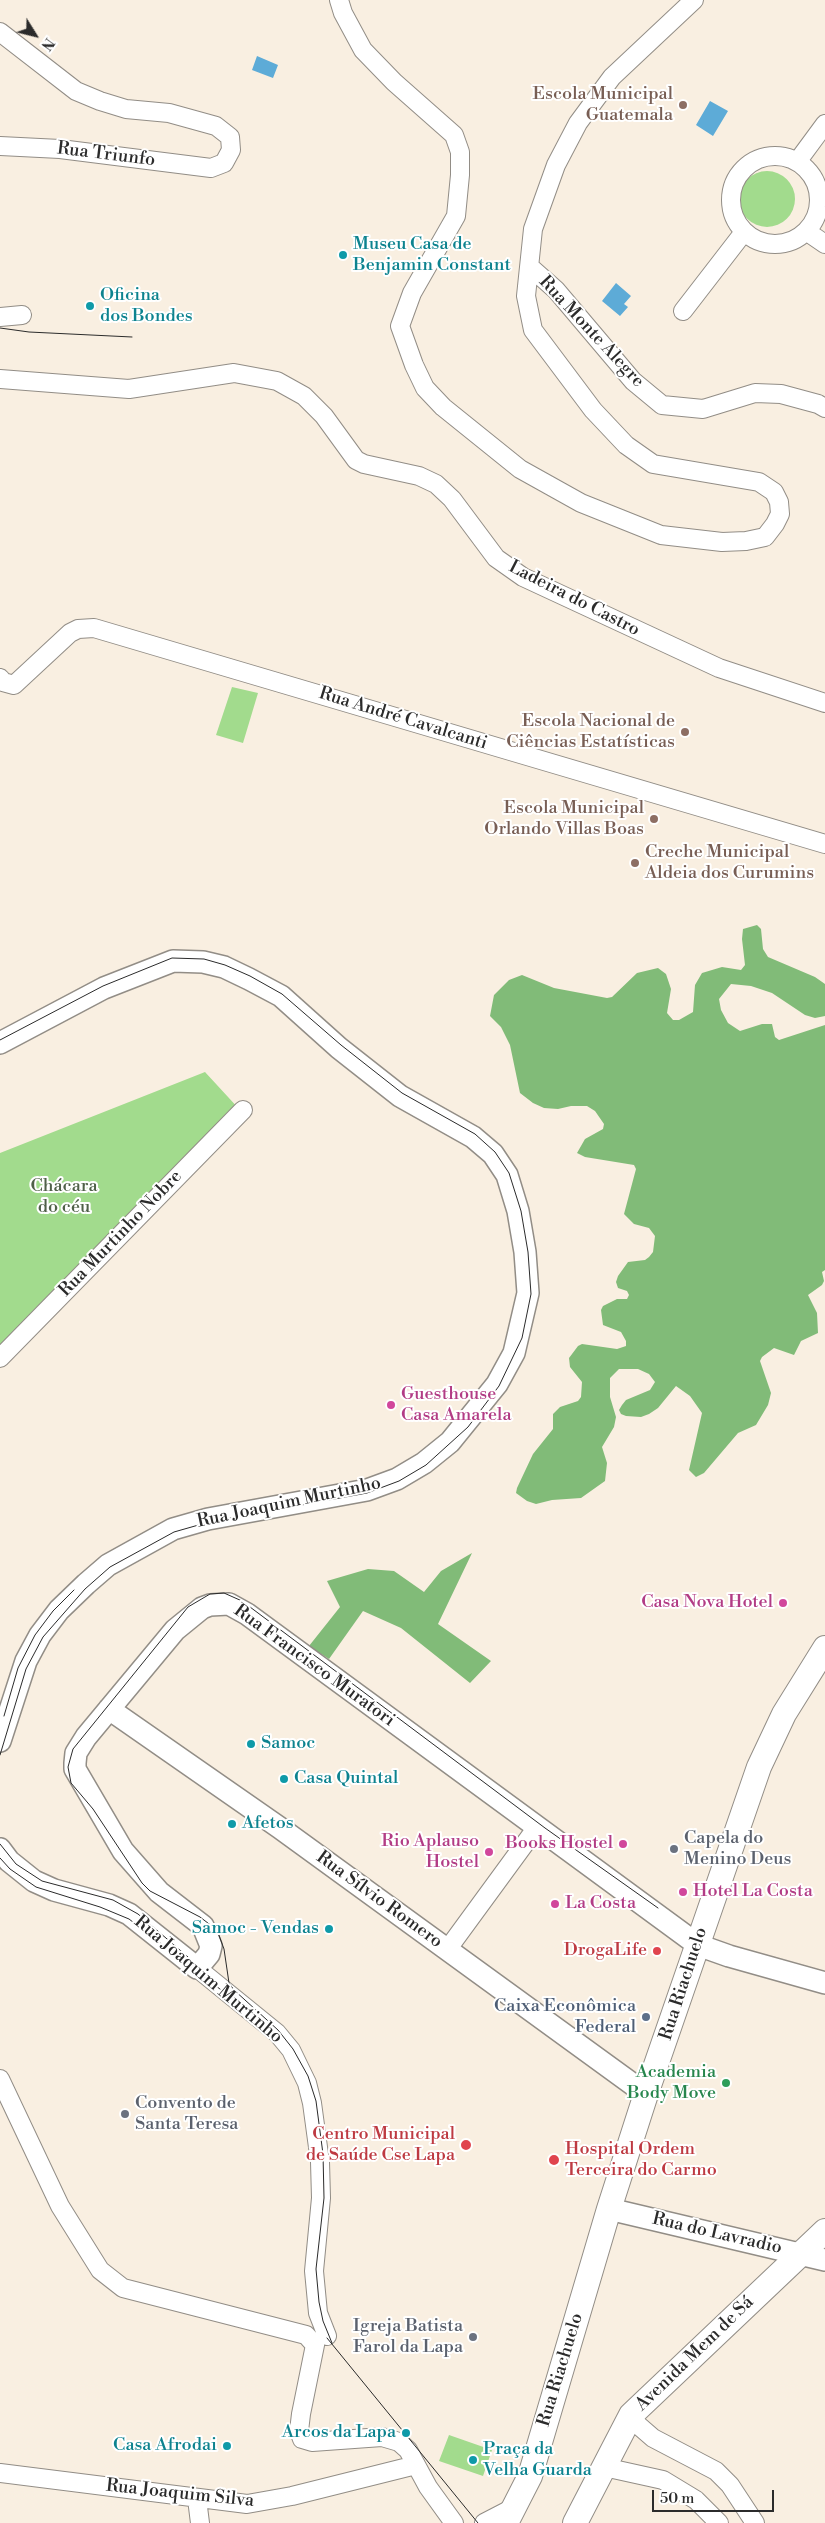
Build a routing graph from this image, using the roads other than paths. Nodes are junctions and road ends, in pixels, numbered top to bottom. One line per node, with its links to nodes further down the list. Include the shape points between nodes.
1 (338, 0): 11 (street, Rua Monte Alegre, via 363,50 454,135 460,152 456,216 412,293 400,326 426,388 443,407 520,469 581,503 661,535 722,542 765,537 780,514 774,492 759,482 654,464 626,445 593,410 533,330 526,296)
2 (694, 0): 11 (street, via 612,77 578,123 556,165 534,229)
3 (0, 32): 4 (street)
4 (8, 45): 6 (street, Rua Triunfo, via 76,91 100,101 126,109 169,113 216,126 230,137 231,150 224,163 211,168 60,149)
5 (825, 124): 7 (street)
6 (0, 146)
7 (797, 162): 8 (street, via 811,175 818,189 817,211); 9 (street, via 775,156 762,158 740,174 731,200 733,213)
8 (806, 231): 9 (street, via 796,238 772,244); 10 (street)
9 (744, 232): 12 (street)
10 (825, 244)
11 (530, 267): 16 (street, Rua Monte Alegre, via 556,290 633,381 662,405 703,409 755,393 781,394)
12 (683, 312)
13 (22, 316): 14 (street)
14 (0, 317)
15 (0, 380): 18 (street, Ladeira do Castro, via 129,389 234,374 277,381 292,388 317,410 356,460 419,476 436,484 496,558 523,577 718,668)
16 (825, 408)
17 (0, 678): 19 (street, Rua André Cavalcanti, via 14,685 70,633 94,628)
18 (825, 703)
19 (825, 844)
20 (0, 1043): 25 (street, Rua Joaquim Murtinho, via 104,988 173,961 203,962 224,967 281,996 400,1096 473,1137 493,1154 507,1175 518,1211 528,1293 514,1353 497,1384 450,1442 424,1463 397,1479 367,1490 208,1519 173,1529 108,1564 59,1610 40,1635 26,1662)
21 (243, 1110): 22 (street, Rua Murtinho Nobre)
22 (0, 1358)
23 (825, 1648): 28 (main road, Rua Riachuelo, via 779,1722 759,1767)
24 (108, 1709): 26 (street, Rua Francisco Muratori, via 194,1612 210,1605 229,1604); 29 (street, Rua Sílvio Romero, via 280,1828); 30 (street, Rua Francisco Muratori, via 78,1749 74,1769 123,1851 144,1877 203,1926 211,1946 209,1954)
25 (0, 1742)
26 (537, 1828): 28 (street, Rua Francisco Muratori); 29 (street)
27 (0, 1849): 30 (street, Rua Joaquim Murtinho, via 18,1870 39,1884 129,1914)
28 (698, 1945): 31 (street, Rua Francisco Muratori); 33 (main road, Rua Riachuelo)
29 (447, 1950): 33 (street, Rua Sílvio Romero)
30 (197, 1968): 38 (street, Rua Joaquim Murtinho, via 277,2033 291,2050 307,2083 320,2162 314,2271 318,2313)
31 (825, 1983)
32 (0, 2079): 40 (street, via 60,2206 100,2270 123,2288 306,2335 315,2345 300,2414 302,2439 312,2442 393,2439 404,2446)
33 (646, 2094): 34 (main road, Rua Riachuelo)
34 (609, 2209): 36 (street, Rua do Lavradio); 44 (main road, Rua Riachuelo)
35 (825, 2231): 36 (main road, Avenida Mem de Sá)
36 (800, 2254): 37 (street, Rua do Lavradio); 39 (main road, Avenida Mem de Sá)
37 (825, 2260)
38 (327, 2336)
39 (631, 2415): 41 (main road, Avenida Mem de Sá); 50 (street, via 653,2438 716,2472 730,2485)
40 (416, 2465): 43 (street, Rua Joaquim Silva, via 268,2502 247,2504); 46 (street)
41 (604, 2467): 48 (main road, Avenida Mem de Sá); 49 (street, via 663,2480 696,2500)
42 (0, 2474): 43 (street, Rua Joaquim Silva)
43 (197, 2499): 45 (street)
44 (518, 2514): 47 (street)
45 (200, 2523)
46 (454, 2523)
47 (484, 2523)
48 (576, 2523)
49 (718, 2523)
50 (755, 2523)

